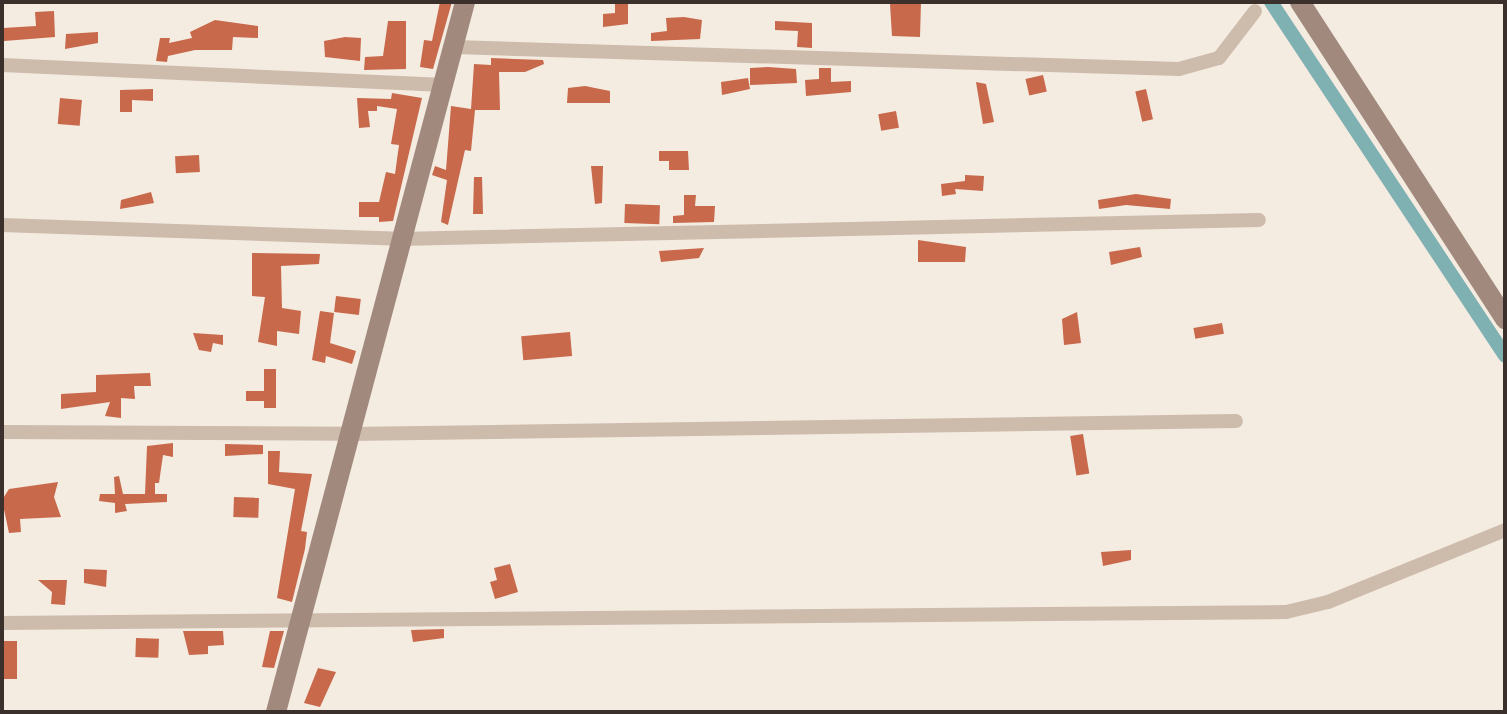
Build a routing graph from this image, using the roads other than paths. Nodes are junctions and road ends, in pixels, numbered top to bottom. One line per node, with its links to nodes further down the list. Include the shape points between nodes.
1 (465, 2): 4 (street)
2 (1300, 2): 10 (street)
3 (1255, 11): 4 (street, via 1219,58 1179,69)
4 (454, 47): 6 (street)
5 (2, 65): 6 (street)
6 (445, 85): 9 (street)
7 (1259, 220): 9 (street)
8 (2, 225): 9 (street)
9 (399, 239): 13 (street)
10 (1505, 319)
11 (1236, 421): 13 (street)
12 (2, 432): 13 (street)
13 (350, 434): 15 (street)
14 (1505, 530): 15 (street, via 1340,598 1286,612)
15 (300, 618): 16 (street); 17 (street)
16 (2, 623)
17 (276, 712)

